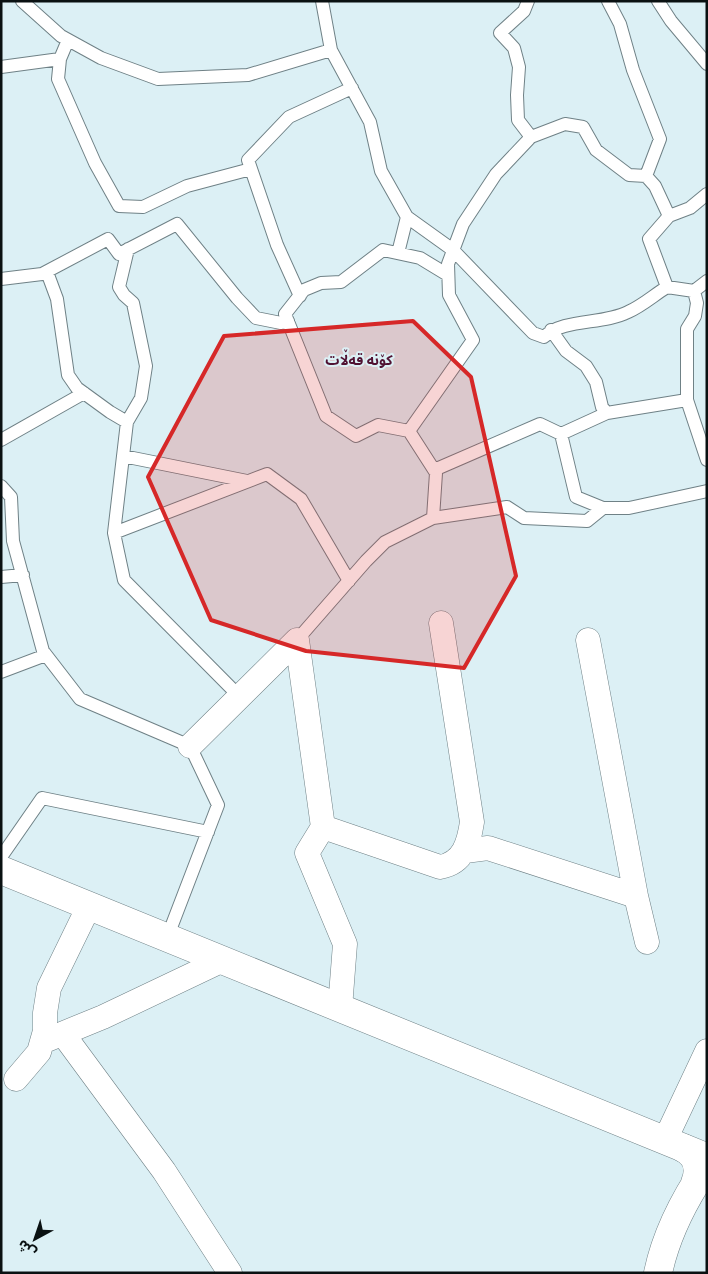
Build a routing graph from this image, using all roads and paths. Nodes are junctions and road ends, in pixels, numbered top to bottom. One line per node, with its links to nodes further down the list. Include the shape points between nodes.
1 (22, 1): 6 (lane)
2 (322, 1): 7 (lane)
3 (528, 1): 12 (lane, via 524,11 500,33 514,48 519,67 518,120)
4 (609, 1): 14 (lane, via 660,139)
5 (658, 1): 9 (lane)
6 (68, 40): 7 (lane, via 102,58 158,79 248,75); 8 (lane)
7 (331, 50): 11 (lane)
8 (60, 59): 10 (lane); 13 (lane, via 58,79 95,163 119,206 143,207 187,186)
9 (707, 64)
10 (1, 67)
11 (352, 88): 13 (lane, via 290,117 248,160); 17 (lane, via 370,122 381,171)
12 (531, 137): 14 (lane, via 565,124 583,127 596,150 629,175); 19 (lane, via 496,174 463,224)
13 (251, 169): 27 (lane)
14 (646, 176): 16 (lane, via 655,186)
15 (707, 194): 16 (lane, via 690,208)
16 (669, 216): 25 (lane, via 649,239)
17 (407, 217): 19 (lane); 20 (lane)
18 (128, 249): 21 (lane, via 119,254 108,239); 28 (lane, via 177,224 256,318 281,323); 33 (lane, via 118,287 133,303 146,366 141,398)
19 (453, 250): 22 (lane); 29 (lane, via 533,333 544,337)
20 (398, 253): 22 (lane, via 420,258); 27 (lane, via 383,250 341,282 321,283 304,290)
21 (47, 272): 23 (lane); 30 (lane, via 57,299 68,375)
22 (448, 275): 34 (lane, via 449,294 473,340)
23 (1, 279)
24 (707, 281): 26 (lane)
25 (667, 287): 26 (lane); 29 (lane, via 628,312 601,321)
26 (694, 291): 31 (lane, via 697,303 695,316 687,329)
27 (300, 296): 28 (lane, via 285,314)
28 (288, 321): 34 (lane, via 326,416 356,436 378,426)
29 (551, 330): 32 (lane, via 566,351 586,366 596,382 602,407)
30 (84, 393): 33 (lane); 36 (lane)
31 (687, 400): 32 (lane); 38 (lane)
32 (607, 413): 35 (lane)
33 (127, 422): 37 (lane)
34 (409, 431): 39 (lane)
35 (561, 434): 39 (lane, via 540,424); 43 (lane, via 576,498)
36 (1, 440)
37 (123, 456): 40 (lane); 45 (lane)
38 (707, 460)
39 (434, 470): 44 (lane)
40 (247, 481): 45 (lane); 48 (lane, via 267,474 301,500)
41 (1, 486): 46 (lane, via 12,497 13,541)
42 (707, 491): 43 (lane, via 629,508)
43 (603, 508): 44 (lane, via 587,521 524,518 506,507)
44 (433, 518): 48 (lane, via 385,542)
45 (114, 533): 54 (lane, via 124,580)
46 (23, 575): 47 (lane); 52 (lane)
47 (1, 577)
48 (348, 581): 50 (lane)
49 (441, 623): 58 (street, via 472,822)
50 (297, 640): 54 (street); 56 (street)
51 (588, 640): 61 (street)
52 (46, 654): 53 (lane); 55 (lane, via 80,699)
53 (1, 672)
54 (240, 697): 55 (street)
55 (190, 746): 57 (lane, via 218,806)
56 (324, 827): 58 (street, via 440,867 453,862); 66 (street, via 307,853 345,944)
57 (208, 832): 59 (lane, via 42,798); 63 (lane)
58 (464, 851): 61 (street, via 488,848)
59 (1, 858)
60 (1, 870): 62 (street)
61 (636, 896): 64 (street)
62 (89, 906): 63 (street); 67 (street, via 49,988 45,1031)
63 (167, 938): 65 (street)
64 (647, 942)
65 (223, 960): 66 (street); 67 (street)
66 (340, 1008): 70 (street)
67 (52, 1038): 69 (street); 71 (street, via 164,1171)
68 (707, 1051): 70 (street)
69 (16, 1079)
70 (695, 1161): 72 (street); 73 (street, via 700,1206 686,1235)
71 (230, 1273)
72 (658, 1273)
73 (674, 1273)

